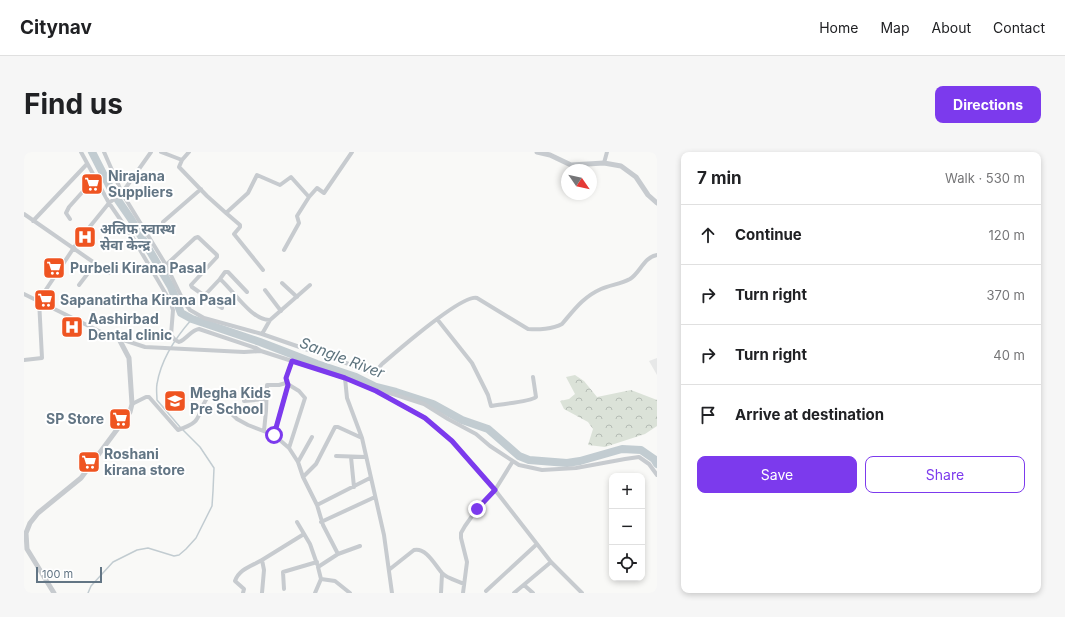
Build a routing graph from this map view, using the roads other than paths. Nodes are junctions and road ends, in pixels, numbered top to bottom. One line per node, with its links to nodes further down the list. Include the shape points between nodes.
1 (81, 152): 12 (street)
2 (104, 152): 15 (street)
3 (151, 152): 15 (street)
4 (161, 152): 10 (street)
5 (189, 152): 10 (street)
6 (352, 152): 16 (street, via 324,193 317,188)
7 (537, 152): 9 (street)
8 (607, 152): 11 (street)
9 (551, 154): 11 (street, via 571,165)
10 (182, 160): 14 (street, via 179,167)
11 (604, 163): 18 (street, via 621,166 636,177)
12 (87, 164): 13 (street); 22 (street)
13 (95, 178): 17 (street); 21 (street, via 68,207 66,213)
14 (201, 190): 19 (street); 23 (street)
15 (121, 194): 17 (street); 28 (street)
16 (309, 197): 19 (street, via 291,176 280,185 257,176 248,193); 25 (street, via 296,216 299,223)
17 (110, 202): 24 (street); 47 (street, via 170,301 173,310 171,335 175,340 182,341 195,329 199,329)
18 (657, 203)
19 (226, 213): 29 (street, via 240,225 234,234)
20 (25, 216): 22 (street)
21 (70, 218)
22 (33, 221): 24 (street)
23 (163, 222)
24 (73, 249): 27 (street); 40 (street)
25 (284, 250)
26 (657, 255): 43 (street, via 647,260 634,276 602,289 582,301 558,326 528,329 474,297)
27 (95, 264): 30 (street); 34 (street)
28 (166, 265): 38 (street, via 195,238 202,240 217,255 191,285); 45 (street, via 184,302 196,314)
29 (263, 270)
30 (109, 273)
31 (220, 279): 36 (street, via 228,272); 38 (street); 44 (street, via 246,306 262,319)
32 (282, 282): 39 (street)
33 (310, 284): 39 (street)
34 (79, 285)
35 (265, 290): 42 (street)
36 (247, 292)
37 (24, 294): 40 (street)
38 (204, 296): 41 (street)
39 (297, 297): 42 (street)
40 (39, 300): 46 (street); 48 (street, via 42,358)
41 (222, 308)
42 (281, 311): 44 (street)
43 (436, 319): 45 (street, via 372,372); 50 (street, via 472,363 491,406 532,400 536,397)
44 (270, 320): 45 (street)
45 (262, 334)
46 (119, 339): 47 (street, via 146,347); 56 (street, via 130,358)
47 (261, 351): 49 (street)
48 (24, 360)
49 (292, 361): 51 (street); 52 (street, via 286,378)
50 (533, 376)
51 (345, 378): 53 (street); 60 (street, via 347,398)
52 (287, 384): 54 (street, via 267,385); 58 (street); 61 (street, via 299,391 304,398)
53 (376, 391): 65 (street, via 424,404 476,434); 71 (street, via 425,418 452,441)
54 (266, 399): 55 (street); 57 (street)
55 (244, 401)
56 (132, 404): 57 (street, via 149,397 178,430 196,421 204,402 211,396 237,419); 91 (street, via 130,412 81,478 38,513 30,523 26,533 27,549)
57 (264, 431): 58 (street)
58 (274, 435): 61 (street)
59 (312, 437): 66 (street)
60 (362, 438): 64 (street); 68 (street, via 335,427 316,464)
61 (289, 448): 66 (street)
62 (336, 456): 63 (street)
63 (351, 457): 64 (street); 70 (street)
64 (366, 457): 69 (street)
65 (513, 461): 67 (street, via 519,465 542,470 576,468 639,457 649,464); 71 (street)
66 (298, 462): 68 (street)
67 (657, 475)
68 (303, 477): 73 (street)
69 (370, 478): 70 (street); 72 (street)
70 (354, 487): 73 (street)
71 (495, 490): 77 (street); 86 (street, via 477,509 461,533 467,562)
72 (375, 497): 75 (street); 83 (street)
73 (317, 505): 75 (street)
74 (297, 522): 76 (street)
75 (321, 522): 79 (street)
76 (304, 534): 80 (street); 82 (street)
77 (537, 544): 81 (street); 90 (street)
78 (360, 546): 79 (street)
79 (338, 554): 82 (street)
80 (262, 560): 92 (street, via 243,570 236,578 235,581 244,589); 93 (street)
81 (551, 562): 87 (street); 101 (street)
82 (317, 564): 85 (street); 88 (street, via 283,572)
83 (390, 569): 84 (street, via 418,549 434,562); 96 (street)
84 (442, 574): 86 (street); 97 (street)
85 (321, 579): 89 (street, via 335,581); 94 (street)
86 (464, 584): 98 (street)
87 (524, 585): 99 (street); 100 (street)
88 (284, 589)
89 (345, 591): 95 (street)
90 (486, 591)
91 (54, 593)
92 (243, 593)
93 (262, 593)
94 (315, 593)
95 (350, 593)
96 (392, 593)
97 (441, 593)
98 (463, 593)
99 (514, 593)
100 (533, 593)
101 (582, 593)

